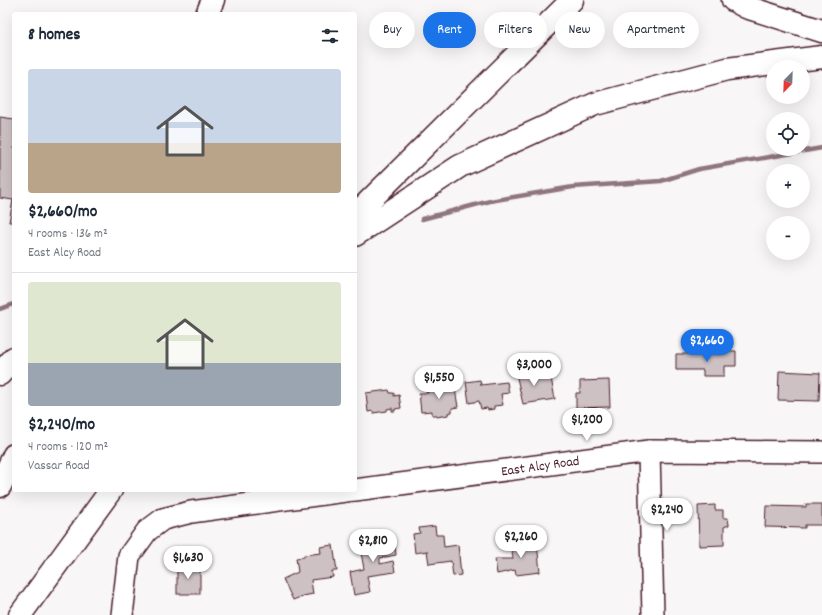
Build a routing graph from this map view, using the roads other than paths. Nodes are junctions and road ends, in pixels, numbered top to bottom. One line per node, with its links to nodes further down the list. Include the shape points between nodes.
1 (213, 0): 4 (highway)
2 (572, 0): 7 (highway)
3 (733, 0): 5 (highway, via 746,7)
4 (208, 12)
5 (822, 31)
6 (822, 57): 8 (highway, via 727,69 595,104 460,166)
7 (357, 213)
8 (357, 234)
9 (12, 360): 10 (highway)
10 (0, 374)
11 (648, 451): 12 (street, East Alcy Road); 15 (street, East Alcy Road); 20 (street)
12 (822, 452)
13 (12, 459): 14 (highway)
14 (0, 486)
15 (357, 490)
16 (110, 492): 18 (highway)
17 (339, 492): 19 (street, East Alcy Road, via 191,512 163,519 147,531 129,556)
18 (20, 615)
19 (122, 615)
20 (653, 615)

